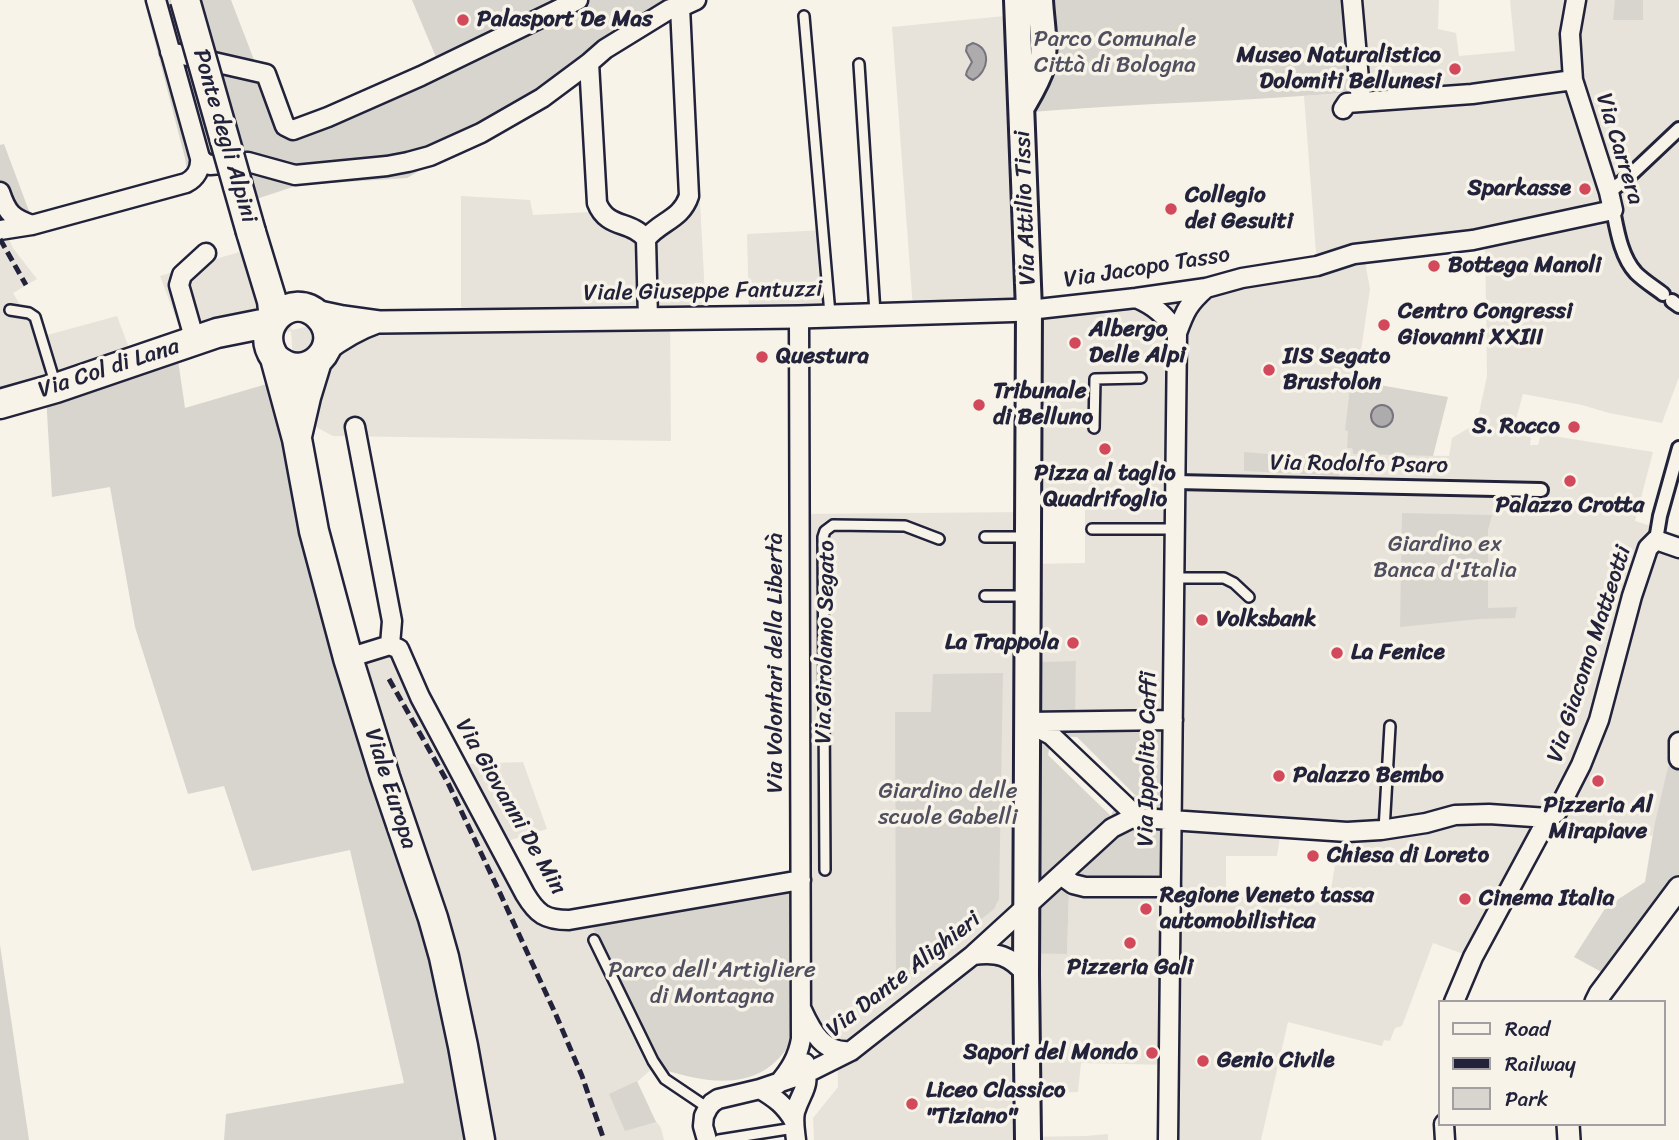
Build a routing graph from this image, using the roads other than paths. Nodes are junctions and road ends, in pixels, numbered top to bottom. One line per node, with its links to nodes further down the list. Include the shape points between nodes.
1 (156, 0): 10 (street)
2 (185, 0): 25 (main road, Ponte degli Alpini, bridge)
3 (578, 0): 10 (street, via 298,130 285,127 266,74)
4 (1017, 0): 15 (main road, Via Attilio Tissi)
5 (1040, 0): 15 (main road, Via Attilio Tissi, via 1042,65)
6 (1353, 0): 14 (street)
7 (1575, 0): 13 (street, Via Carrera, via 1570,34)
8 (688, 3): 11 (street, via 670,9); 23 (street, via 690,196 676,217)
9 (804, 16): 33 (lane)
10 (170, 52): 18 (street)
11 (589, 63): 18 (street, via 542,98 481,132 408,162 295,175 248,162 210,165); 23 (street, via 597,203 604,216)
12 (859, 64): 32 (lane)
13 (1573, 80): 14 (street, via 1472,94); 20 (street, Via Carrera)
14 (1361, 102): 16 (street, via 1348,103)
15 (1022, 106): 31 (main road, Via Attilio Tissi)
16 (1343, 109)
17 (1679, 129): 20 (street, via 1626,179)
18 (200, 158): 21 (street, via 197,173 186,183)
19 (0, 192): 21 (street, via 12,216)
20 (1611, 201): 26 (street, Via Jacopo Tasso, via 1473,240 1354,254); 28 (street, Via Carrera, via 1629,262)
21 (32, 225): 22 (street)
22 (0, 230)
23 (646, 239): 35 (street)
24 (206, 253): 38 (street, via 182,275 179,285)
25 (263, 272): 29 (main road, Ponte degli Alpini); 38 (main road, via 249,313); 39 (main road, Ponte degli Alpini, via 272,301)
26 (1206, 288): 27 (street, Via Jacopo Tasso); 37 (street, Via Ippolito Caffi, via 1191,302)
27 (1136, 298): 31 (street, Via Jacopo Tasso); 37 (street, via 1160,311)
28 (1671, 300)
29 (306, 309): 36 (street, Viale Giuseppe Fantuzzi); 39 (main road, via 286,310); 40 (main road, Viale Europa, via 326,327 328,339)
30 (10, 310): 42 (lane, via 35,317)
31 (1029, 310): 32 (street, Viale Giuseppe Fantuzzi); 53 (main road)
32 (876, 315): 33 (street, Viale Giuseppe Fantuzzi)
33 (830, 316): 34 (street, Viale Giuseppe Fantuzzi)
34 (799, 317): 35 (street, Viale Giuseppe Fantuzzi); 74 (street, Via Volontari della Libertà)
35 (648, 319): 36 (street, Viale Giuseppe Fantuzzi)
36 (379, 322): 40 (street, Viale Giuseppe Fantuzzi, via 343,337)
37 (1178, 333): 48 (street, Via Ippolito Caffi, via 1171,379)
38 (215, 335): 39 (main road, Via Col di Lana); 42 (main road, Via Col di Lana)
39 (272, 336): 40 (main road, via 284,365 307,367); 46 (main road, Viale Europa)
40 (321, 356): 46 (main road, Viale Europa)
41 (1141, 378): 45 (lane, via 1095,379)
42 (56, 388): 43 (main road, Via Col di Lana)
43 (0, 404)
44 (355, 427): 61 (street, via 392,621)
45 (1094, 428)
46 (297, 439): 62 (main road, Viale Europa, via 314,531)
47 (1679, 448): 55 (street)
48 (1176, 482): 49 (street, Via Rodolfo Psaro); 51 (street, Via Ippolito Caffi)
49 (1541, 490)
50 (1092, 529): 51 (lane)
51 (1175, 529): 57 (street, Via Ippolito Caffi)
52 (985, 537): 53 (lane)
53 (1028, 537): 59 (main road)
54 (939, 539): 72 (lane, Via Girolamo Segato, via 895,525 833,525 825,531)
55 (1656, 540): 56 (street); 69 (street, Via Giacomo Matteotti, via 1648,548 1632,596 1599,720 1560,807)
56 (1679, 548)
57 (1175, 578): 60 (lane, via 1224,579); 63 (street, Via Ippolito Caffi)
58 (985, 596): 59 (lane)
59 (1027, 596): 64 (main road)
60 (1249, 597)
61 (390, 645): 62 (street); 74 (street, Via Giovanni De Min, via 402,654 420,697 519,883 542,915 569,920)
62 (348, 657): 91 (main road, Viale Europa, via 444,957)
63 (1173, 720): 64 (street); 70 (street, Via Ippolito Caffi)
64 (1027, 722): 68 (street, via 1051,736); 77 (main road)
65 (1390, 726): 71 (lane)
66 (1679, 742): 67 (street)
67 (1679, 759)
68 (1141, 818): 70 (street); 73 (street, Via Dante Alighieri, via 1112,828)
69 (1548, 818): 71 (street, via 1455,815); 81 (street, Via Giacomo Matteotti)
70 (1172, 820): 71 (street); 75 (street, Via Ippolito Caffi)
71 (1384, 830)
72 (825, 870)
73 (1062, 876): 75 (street, via 1086,887); 77 (street, Via Dante Alighieri)
74 (801, 880): 83 (street, Via Volontari della Libertà)
75 (1171, 887): 95 (street, Via Ippolito Caffi)
76 (1679, 888): 82 (street)
77 (1026, 908): 79 (street, Via Dante Alighieri); 80 (main road)
78 (594, 940): 89 (lane, via 665,1079)
79 (973, 955): 80 (street, via 998,954); 85 (street, Via Dante Alighieri)
80 (1026, 974): 94 (main road)
81 (1455, 1000)
82 (1597, 1000)
83 (801, 1008): 84 (street, Via Volontari della Libertà); 85 (street, via 825,1044 836,1051)
84 (801, 1039): 86 (street, Via Volontari della Libertà); 87 (street, Via Volontari della Libertà, via 794,1063)
85 (851, 1051): 86 (street, Via Dante Alighieri)
86 (807, 1073): 87 (street, Via Dante Alighieri); 90 (street)
87 (778, 1084): 88 (street, Via Dante Alighieri)
88 (760, 1089): 89 (street, Via Dante Alighieri, via 718,1099); 90 (street, via 789,1111)
89 (708, 1108): 92 (street, via 703,1126)
90 (795, 1134): 93 (lane)
91 (480, 1140)
92 (707, 1140)
93 (719, 1140)
94 (1028, 1140)
95 (1168, 1140)

